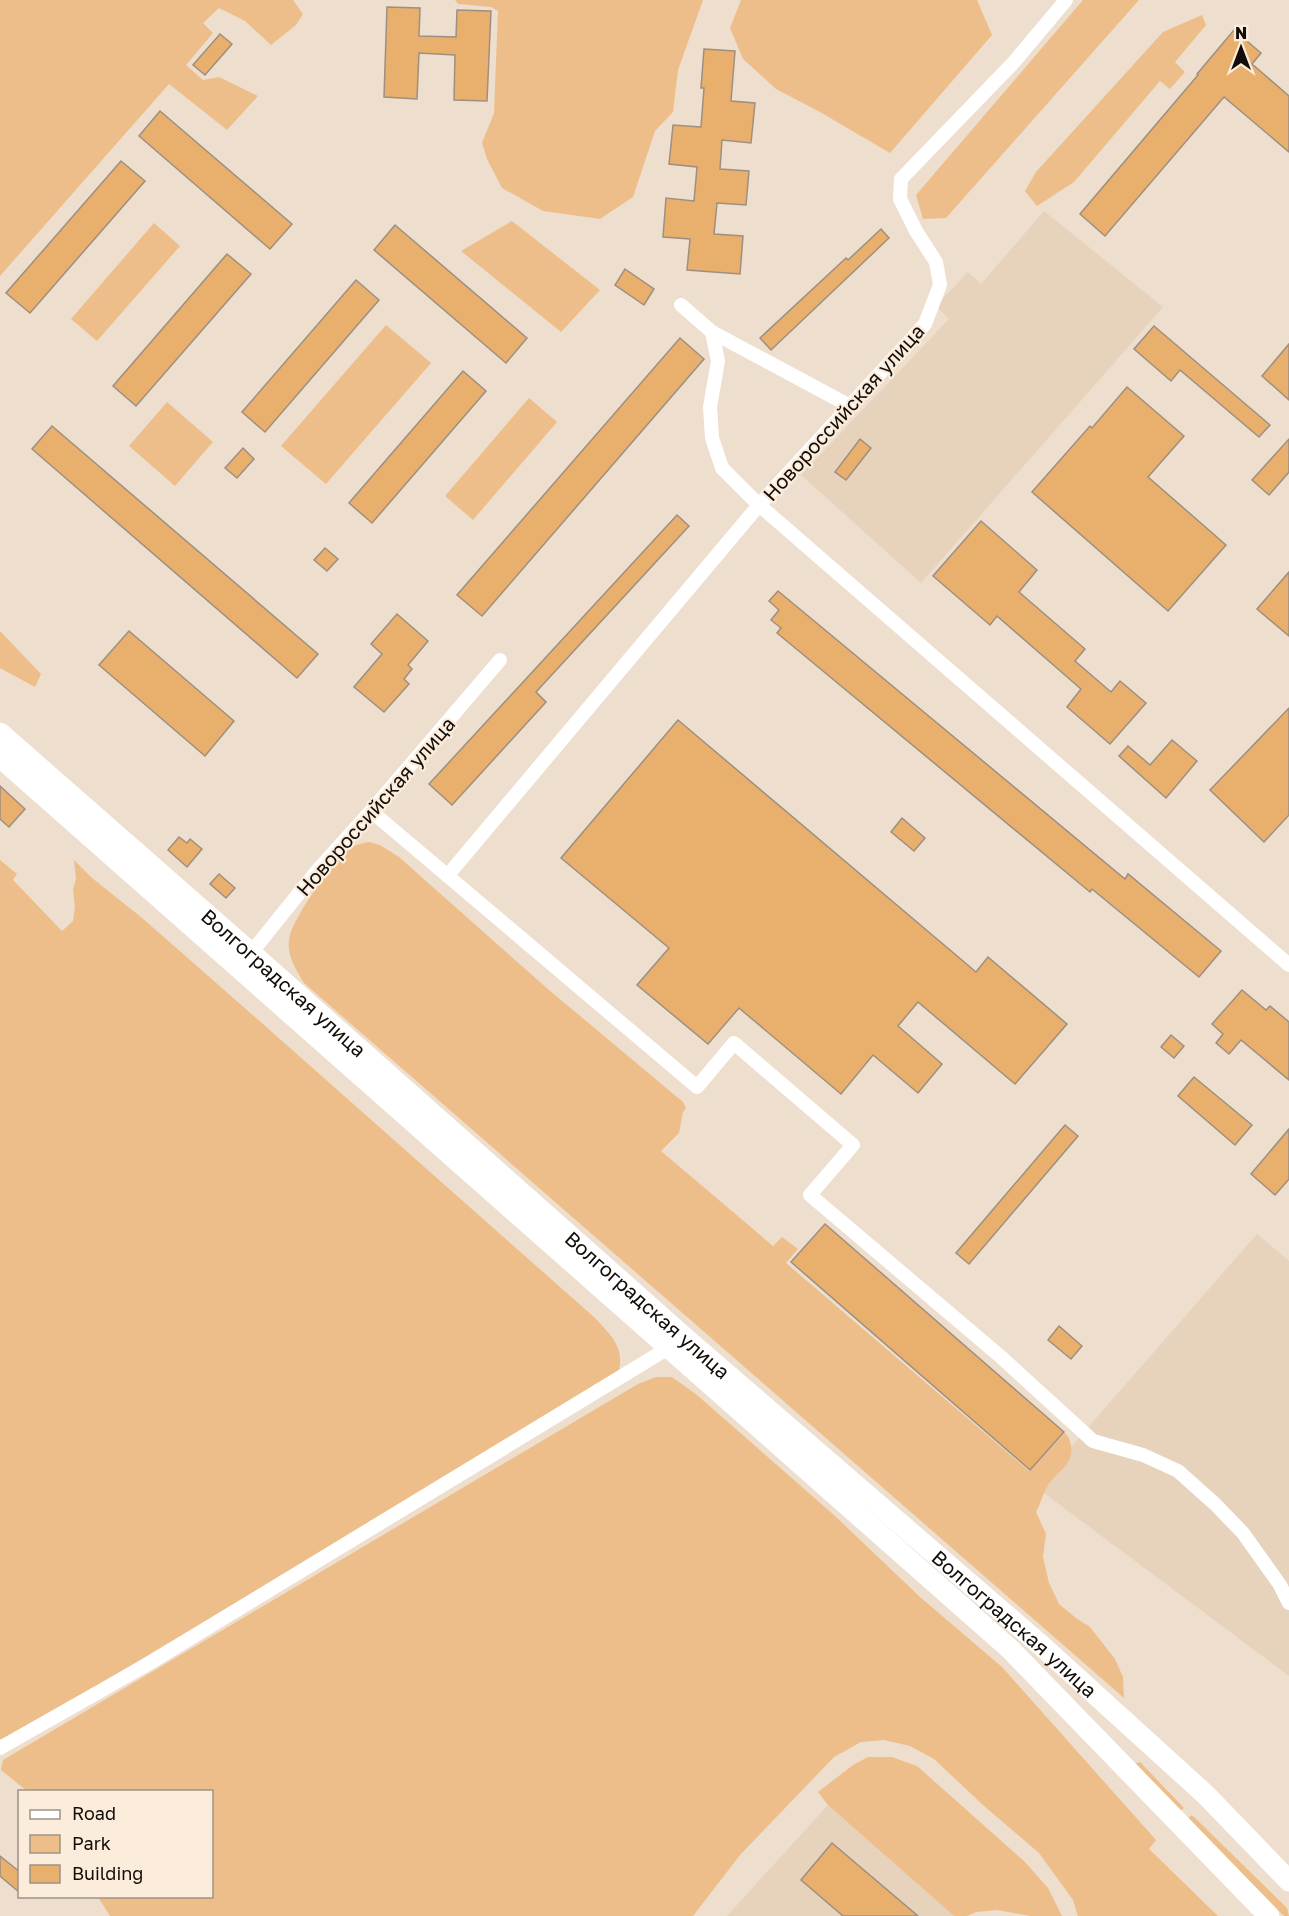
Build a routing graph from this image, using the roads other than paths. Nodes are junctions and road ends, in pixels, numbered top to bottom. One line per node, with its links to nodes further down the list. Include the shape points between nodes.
1 (1066, 0): 4 (street, Новороссийская улица, via 1014,62 901,179 900,199 936,262 940,285 925,324)
2 (681, 305): 3 (street)
3 (712, 332): 4 (street); 5 (street, via 718,361 710,407 712,438 722,468)
4 (850, 406): 5 (street, Новороссийская улица)
5 (759, 505): 10 (street, Новороссийская улица); 12 (street)
6 (500, 660): 9 (street, Новороссийская улица)
7 (0, 733): 11 (main road, Волгоградская улица)
8 (0, 757): 13 (main road, Волгоградская улица)
9 (371, 811): 10 (street); 11 (street, Новороссийская улица)
10 (448, 876): 14 (street, via 697,1087 734,1043 853,1145 810,1195 1001,1357 1093,1441 1143,1455 1178,1471 1243,1533)
11 (251, 953): 13 (main road, Волгоградская улица)
12 (1289, 965)
13 (677, 1343): 15 (street, via 148,1664); 16 (main road, Волгоградская улица, via 1043,1647 1206,1795); 17 (main road, Волгоградская улица, via 1010,1648)
14 (1289, 1603)
15 (0, 1748)
16 (1289, 1881)
17 (1269, 1916)

